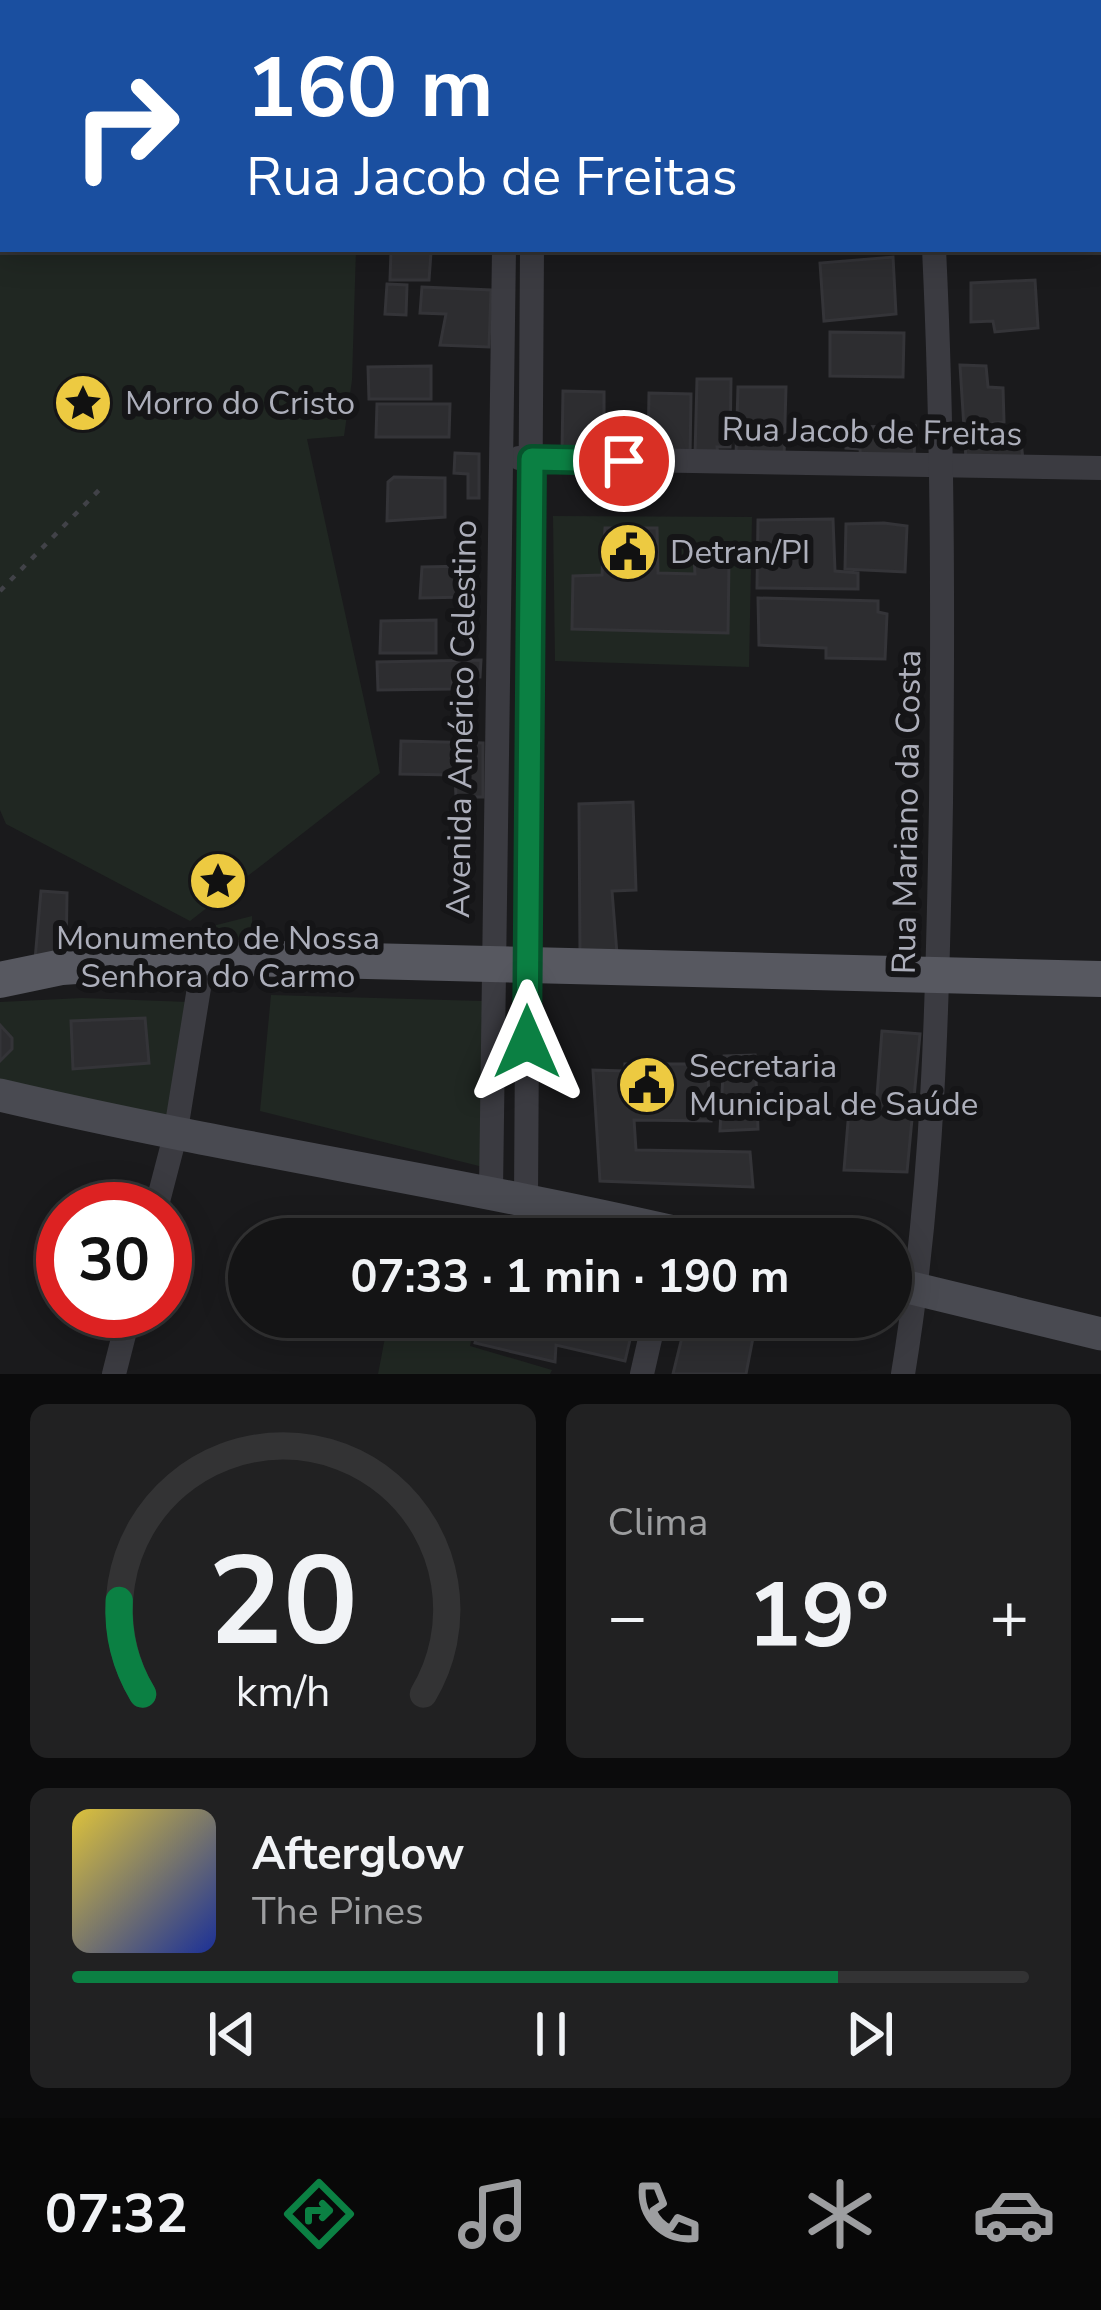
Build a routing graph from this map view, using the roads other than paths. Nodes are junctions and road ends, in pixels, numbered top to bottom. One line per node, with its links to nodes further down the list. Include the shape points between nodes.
1 (504, 252): 4 (street, Avenida Américo Celestino)
2 (532, 252): 5 (street, Avenida Américo Celestino)
3 (934, 252): 6 (street, Rua Mariano da Costa)
4 (498, 456): 5 (street, Rua Jacob de Freitas); 9 (street, Avenida Américo Celestino)
5 (532, 459): 6 (street, Rua Jacob de Freitas); 9 (street, Avenida Américo Celestino)
6 (945, 467): 7 (street, Rua Jacob de Freitas); 10 (street, Rua Mariano da Costa)
7 (1101, 468)
8 (204, 957): 9 (main road); 12 (main road); 16 (street)
9 (509, 968): 10 (main road); 13 (street, Avenida Américo Celestino); 14 (street, Avenida Américo Celestino)
10 (938, 976): 11 (main road); 21 (street, Rua Mariano da Costa)
11 (1101, 979)
12 (0, 980)
13 (492, 1078): 14 (street); 18 (street, Avenida Américo Celestino)
14 (527, 1080): 19 (street, Avenida Américo Celestino)
15 (0, 1095): 16 (street)
16 (175, 1136): 17 (street); 18 (street)
17 (163, 1182)
18 (491, 1190): 19 (street)
19 (526, 1198): 20 (street)
20 (607, 1218)
21 (911, 1218)
22 (912, 1288): 23 (street)
23 (1101, 1334)
24 (123, 1338): 27 (street)
25 (650, 1338): 28 (street)
26 (903, 1338): 29 (street, Rua Mariano da Costa)
27 (114, 1374)
28 (642, 1374)
29 (903, 1374)

